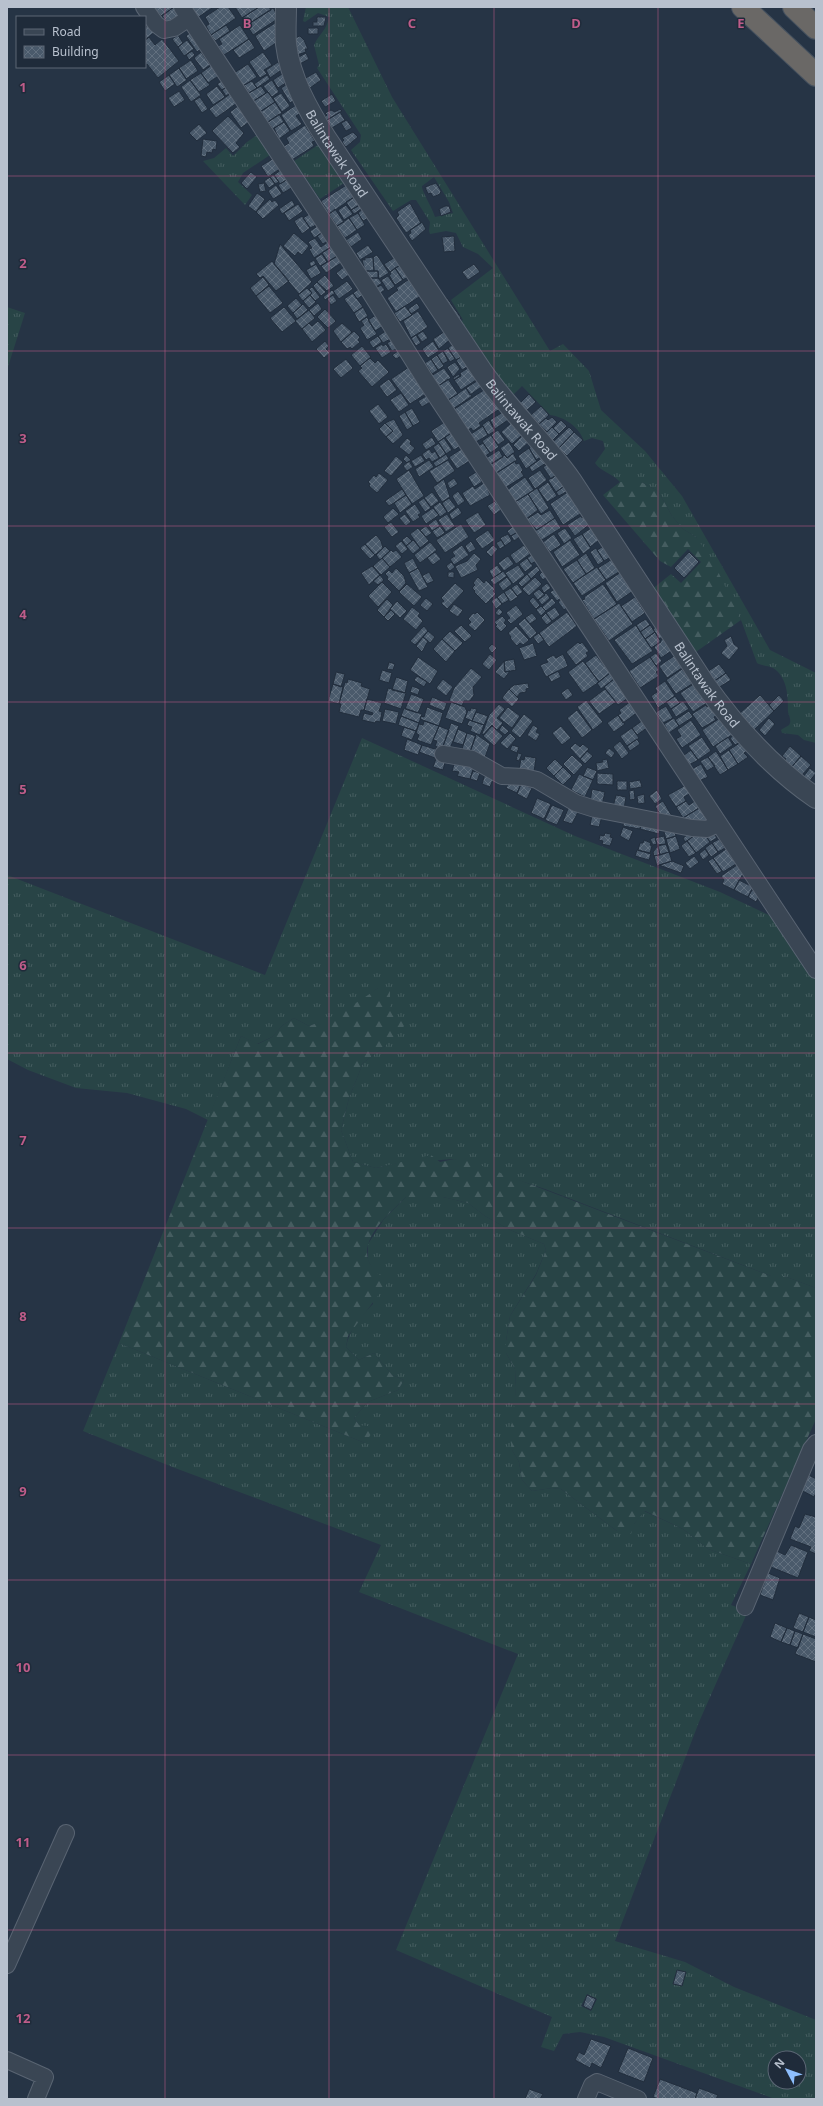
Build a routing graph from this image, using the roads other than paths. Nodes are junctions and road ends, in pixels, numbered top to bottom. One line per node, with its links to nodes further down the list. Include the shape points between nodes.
1 (144, 7): 5 (street, via 156,24 164,30 174,28)
2 (286, 7): 9 (street, Balintawak Road, via 286,42 289,59 307,106 482,371 571,480 727,716 774,766)
3 (744, 7): 7 (highway)
4 (794, 7): 6 (highway)
5 (185, 12): 10 (street)
6 (816, 28)
7 (816, 75)
8 (443, 754): 10 (street, via 472,759 502,776 537,780 572,801 595,809 692,828 707,829)
9 (816, 798)
10 (718, 824): 11 (street)
11 (816, 970)
12 (816, 1443): 13 (street, via 811,1449)
13 (746, 1607)
14 (66, 1833): 15 (street)
15 (7, 1965)
16 (7, 2060): 17 (street, via 45,2077)
17 (36, 2099)
18 (586, 2099): 19 (street, via 592,2085 597,2082)
19 (638, 2099)

